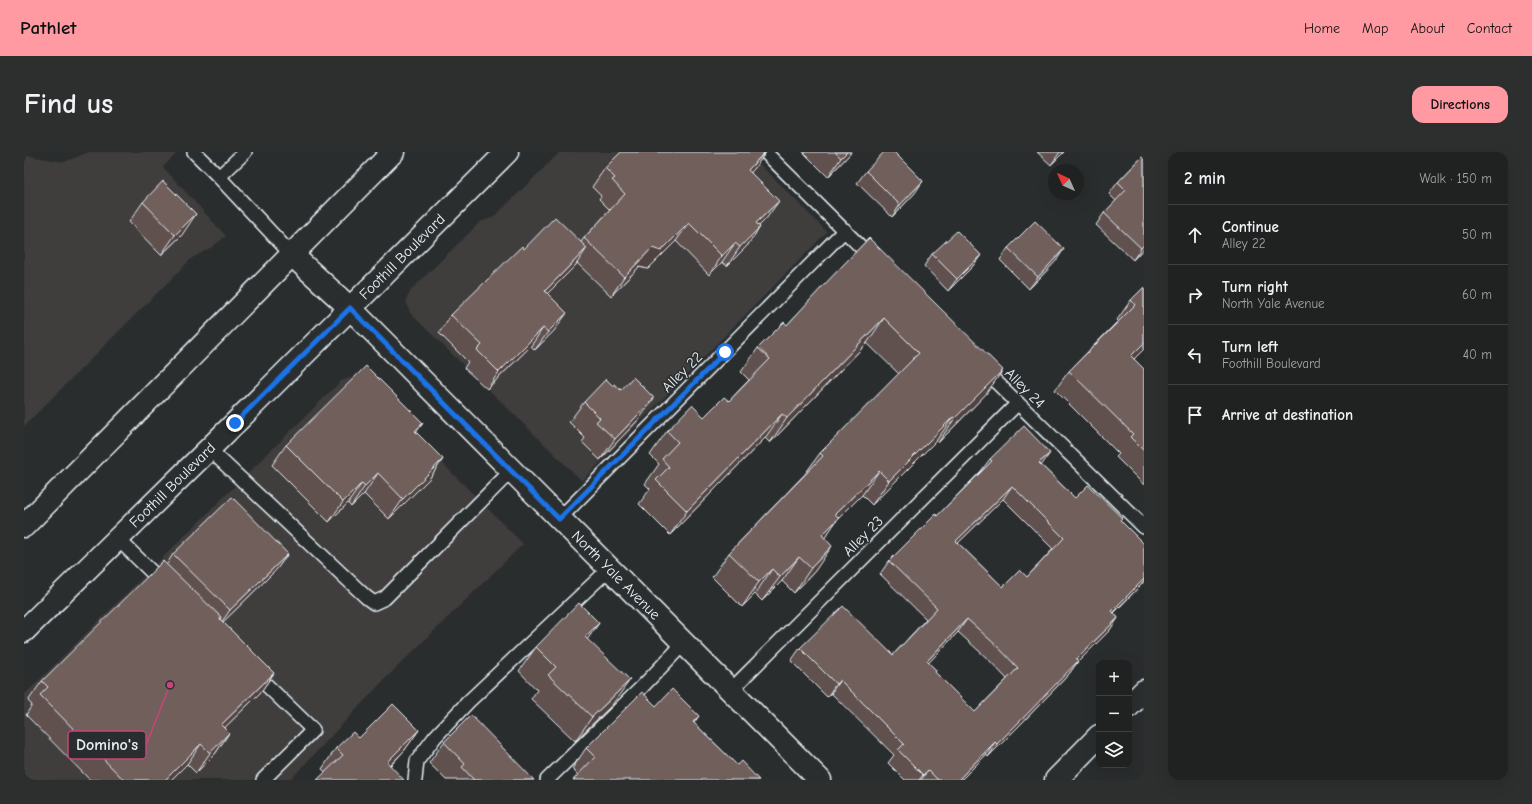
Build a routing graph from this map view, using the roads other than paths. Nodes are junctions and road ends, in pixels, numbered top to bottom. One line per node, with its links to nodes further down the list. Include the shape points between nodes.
1 (194, 152): 6 (lane)
2 (245, 152): 6 (lane)
3 (393, 152): 8 (main road)
4 (508, 152): 10 (main road, Foothill Boulevard)
5 (765, 152): 7 (lane)
6 (219, 177): 8 (lane)
7 (845, 230): 9 (lane); 15 (lane, Alley 22)
8 (291, 254): 10 (main road, North Yale Avenue); 16 (main road)
9 (884, 270)
10 (350, 308): 13 (main road, Foothill Boulevard); 14 (main road, North Yale Avenue)
11 (973, 359): 12 (lane, Alley 24)
12 (1018, 403): 17 (lane, Alley 24); 24 (lane, Alley 23)
13 (209, 449): 14 (lane, via 374,603 385,598); 18 (main road, Foothill Boulevard)
14 (511, 470): 15 (main road, North Yale Avenue)
15 (559, 519): 19 (main road, North Yale Avenue)
16 (24, 526)
17 (1144, 527)
18 (118, 539): 20 (lane); 21 (main road, Foothill Boulevard)
19 (609, 568): 22 (main road, North Yale Avenue); 29 (lane, via 468,702 435,737 418,761)
20 (175, 595)
21 (24, 631)
22 (684, 643): 24 (main road, North Yale Avenue); 30 (lane)
23 (247, 665): 28 (lane, via 313,730)
24 (731, 690): 31 (main road, North Yale Avenue)
25 (1144, 691): 26 (main road)
26 (1132, 703)
27 (1096, 739): 32 (main road)
28 (263, 780)
29 (415, 780)
30 (547, 780)
31 (820, 780)
32 (1056, 780)

